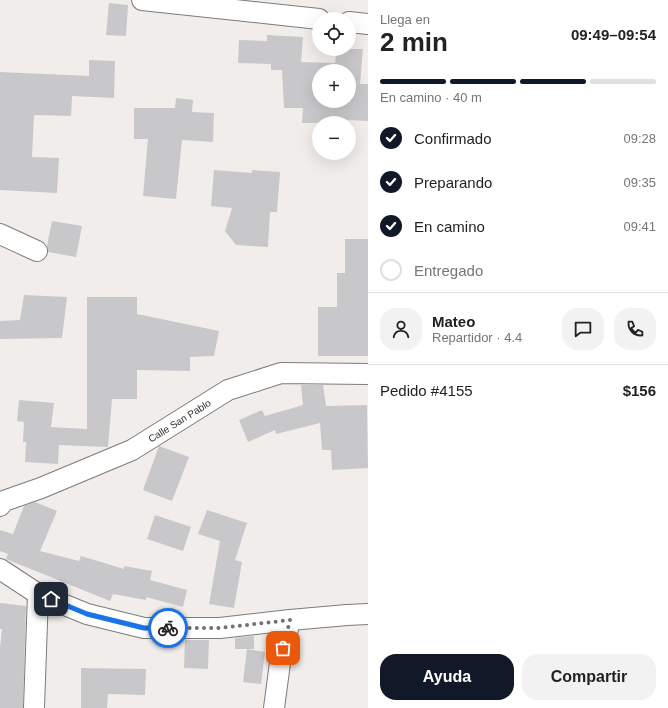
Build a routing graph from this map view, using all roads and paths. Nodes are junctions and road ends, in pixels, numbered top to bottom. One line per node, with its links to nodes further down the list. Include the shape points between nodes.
1 (142, 0): 2 (street)
2 (312, 18)
3 (356, 23): 4 (street)
4 (368, 24)
5 (0, 234): 6 (street)
6 (37, 251)
7 (368, 374): 8 (street, Calle San Pablo, via 281,372 228,390 132,450 4,501)
8 (0, 506)
9 (0, 569): 10 (street)
10 (38, 594): 12 (street, via 87,614 144,628 220,628); 13 (street)
11 (368, 614): 12 (street)
12 (290, 620): 14 (street, via 280,663)
13 (34, 708)
14 (274, 708)

